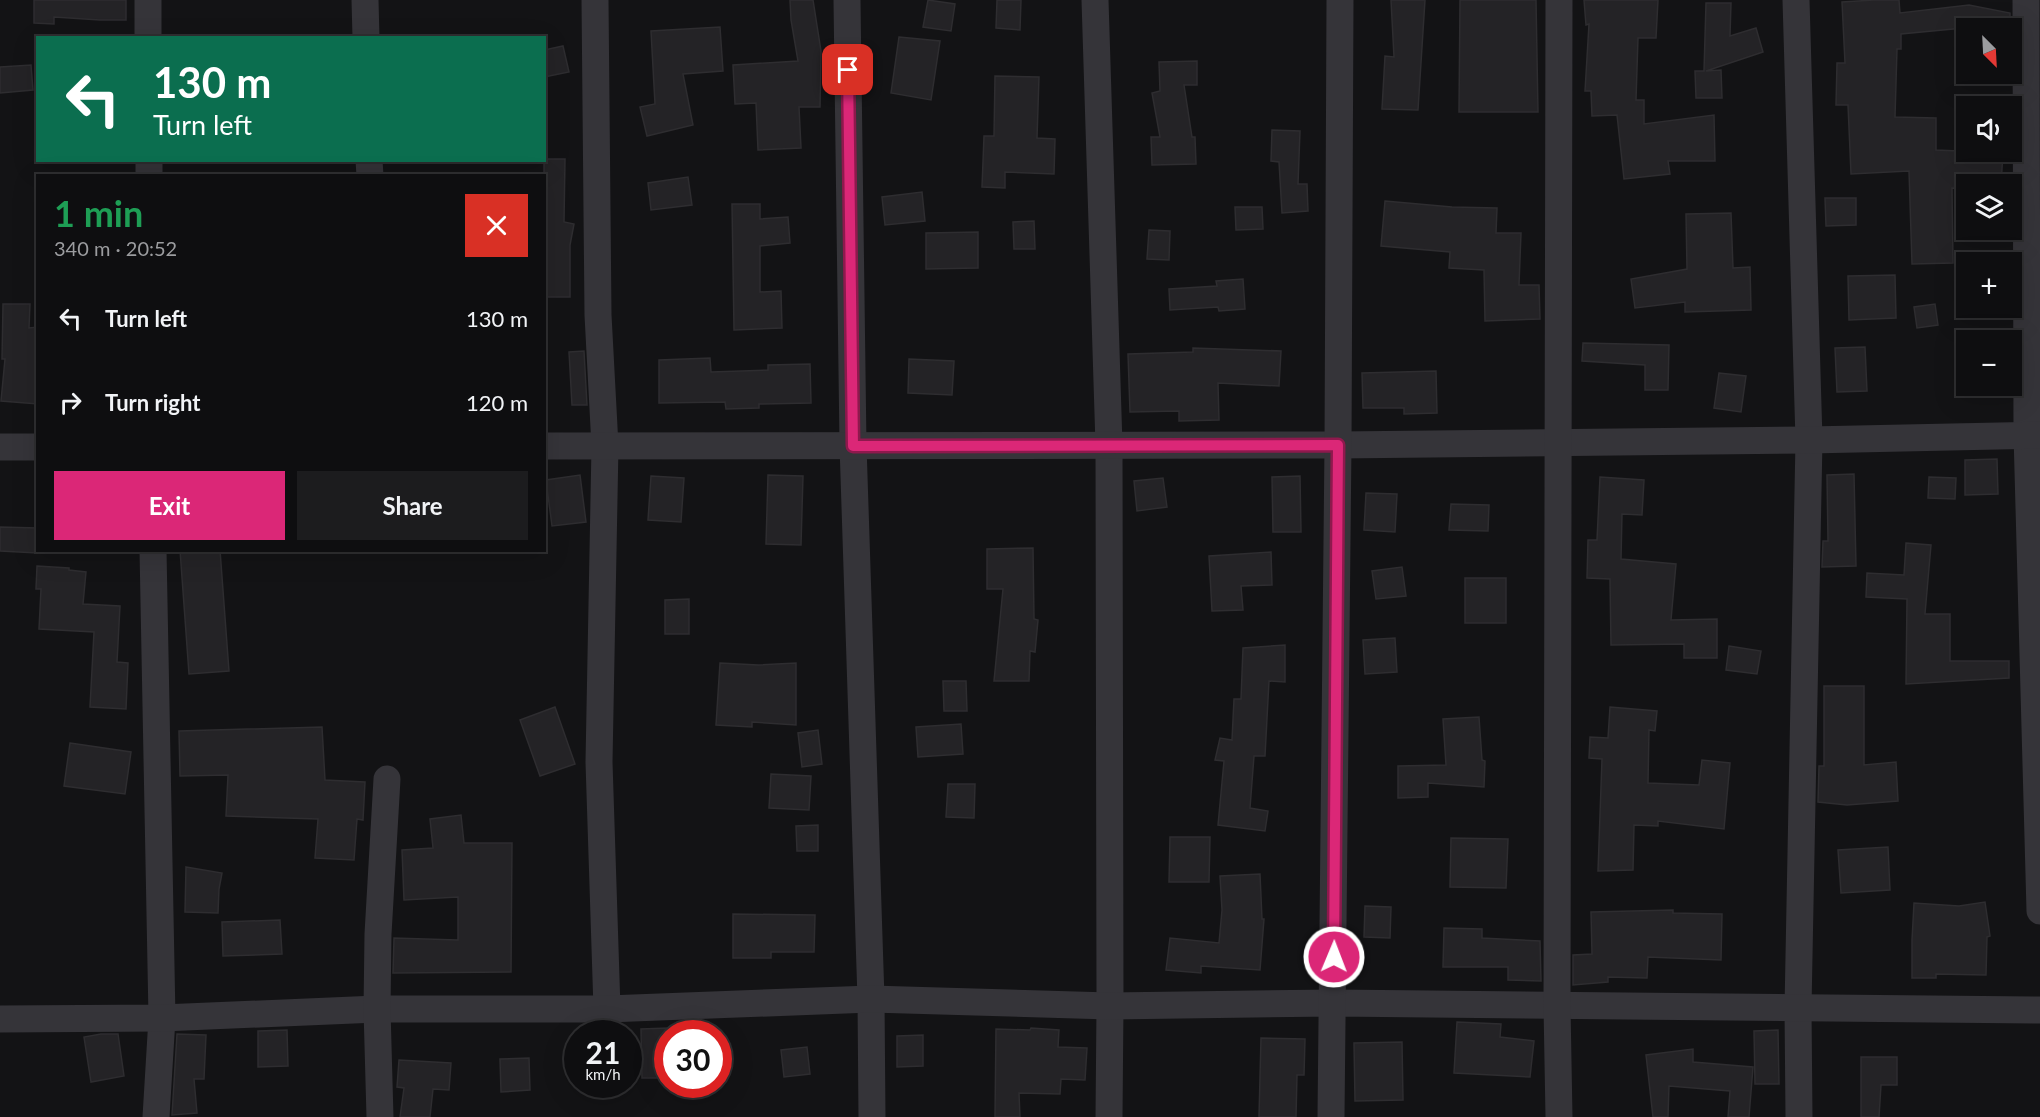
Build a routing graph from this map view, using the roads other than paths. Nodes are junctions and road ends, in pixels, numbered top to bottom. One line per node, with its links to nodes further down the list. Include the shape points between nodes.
1 (148, 0): 10 (street)
2 (365, 0): 11 (street)
3 (595, 0): 18 (street, via 598,315)
4 (846, 0): 19 (street)
5 (1095, 0): 15 (street)
6 (1340, 0): 16 (street)
7 (1559, 0): 14 (street)
8 (1796, 0): 13 (street)
9 (2026, 0): 12 (street)
10 (148, 36)
11 (366, 36)
12 (2034, 435): 13 (street); 24 (street)
13 (1809, 440): 14 (street); 29 (street)
14 (1559, 443): 16 (street); 28 (street)
15 (1108, 445): 16 (street); 19 (street); 27 (street)
16 (1338, 445): 26 (street)
17 (546, 446): 18 (street)
18 (605, 446): 19 (street); 31 (street, via 599,762)
19 (853, 446): 25 (street)
20 (0, 447): 21 (street)
21 (36, 447)
22 (153, 552): 33 (street)
23 (387, 779): 30 (street)
24 (2040, 911)
25 (871, 999): 27 (street); 31 (street); 37 (street)
26 (1334, 1004): 27 (street); 28 (street); 39 (street)
27 (1110, 1006): 38 (street)
28 (1557, 1006): 29 (street); 40 (street)
29 (1798, 1008): 32 (street); 41 (street)
30 (377, 1009): 31 (street); 33 (street); 36 (street)
31 (607, 1009)
32 (2040, 1010)
33 (162, 1018): 34 (street); 35 (street)
34 (0, 1019)
35 (156, 1117)
36 (381, 1117)
37 (872, 1117)
38 (1109, 1117)
39 (1331, 1117)
40 (1559, 1117)
41 (1799, 1117)

